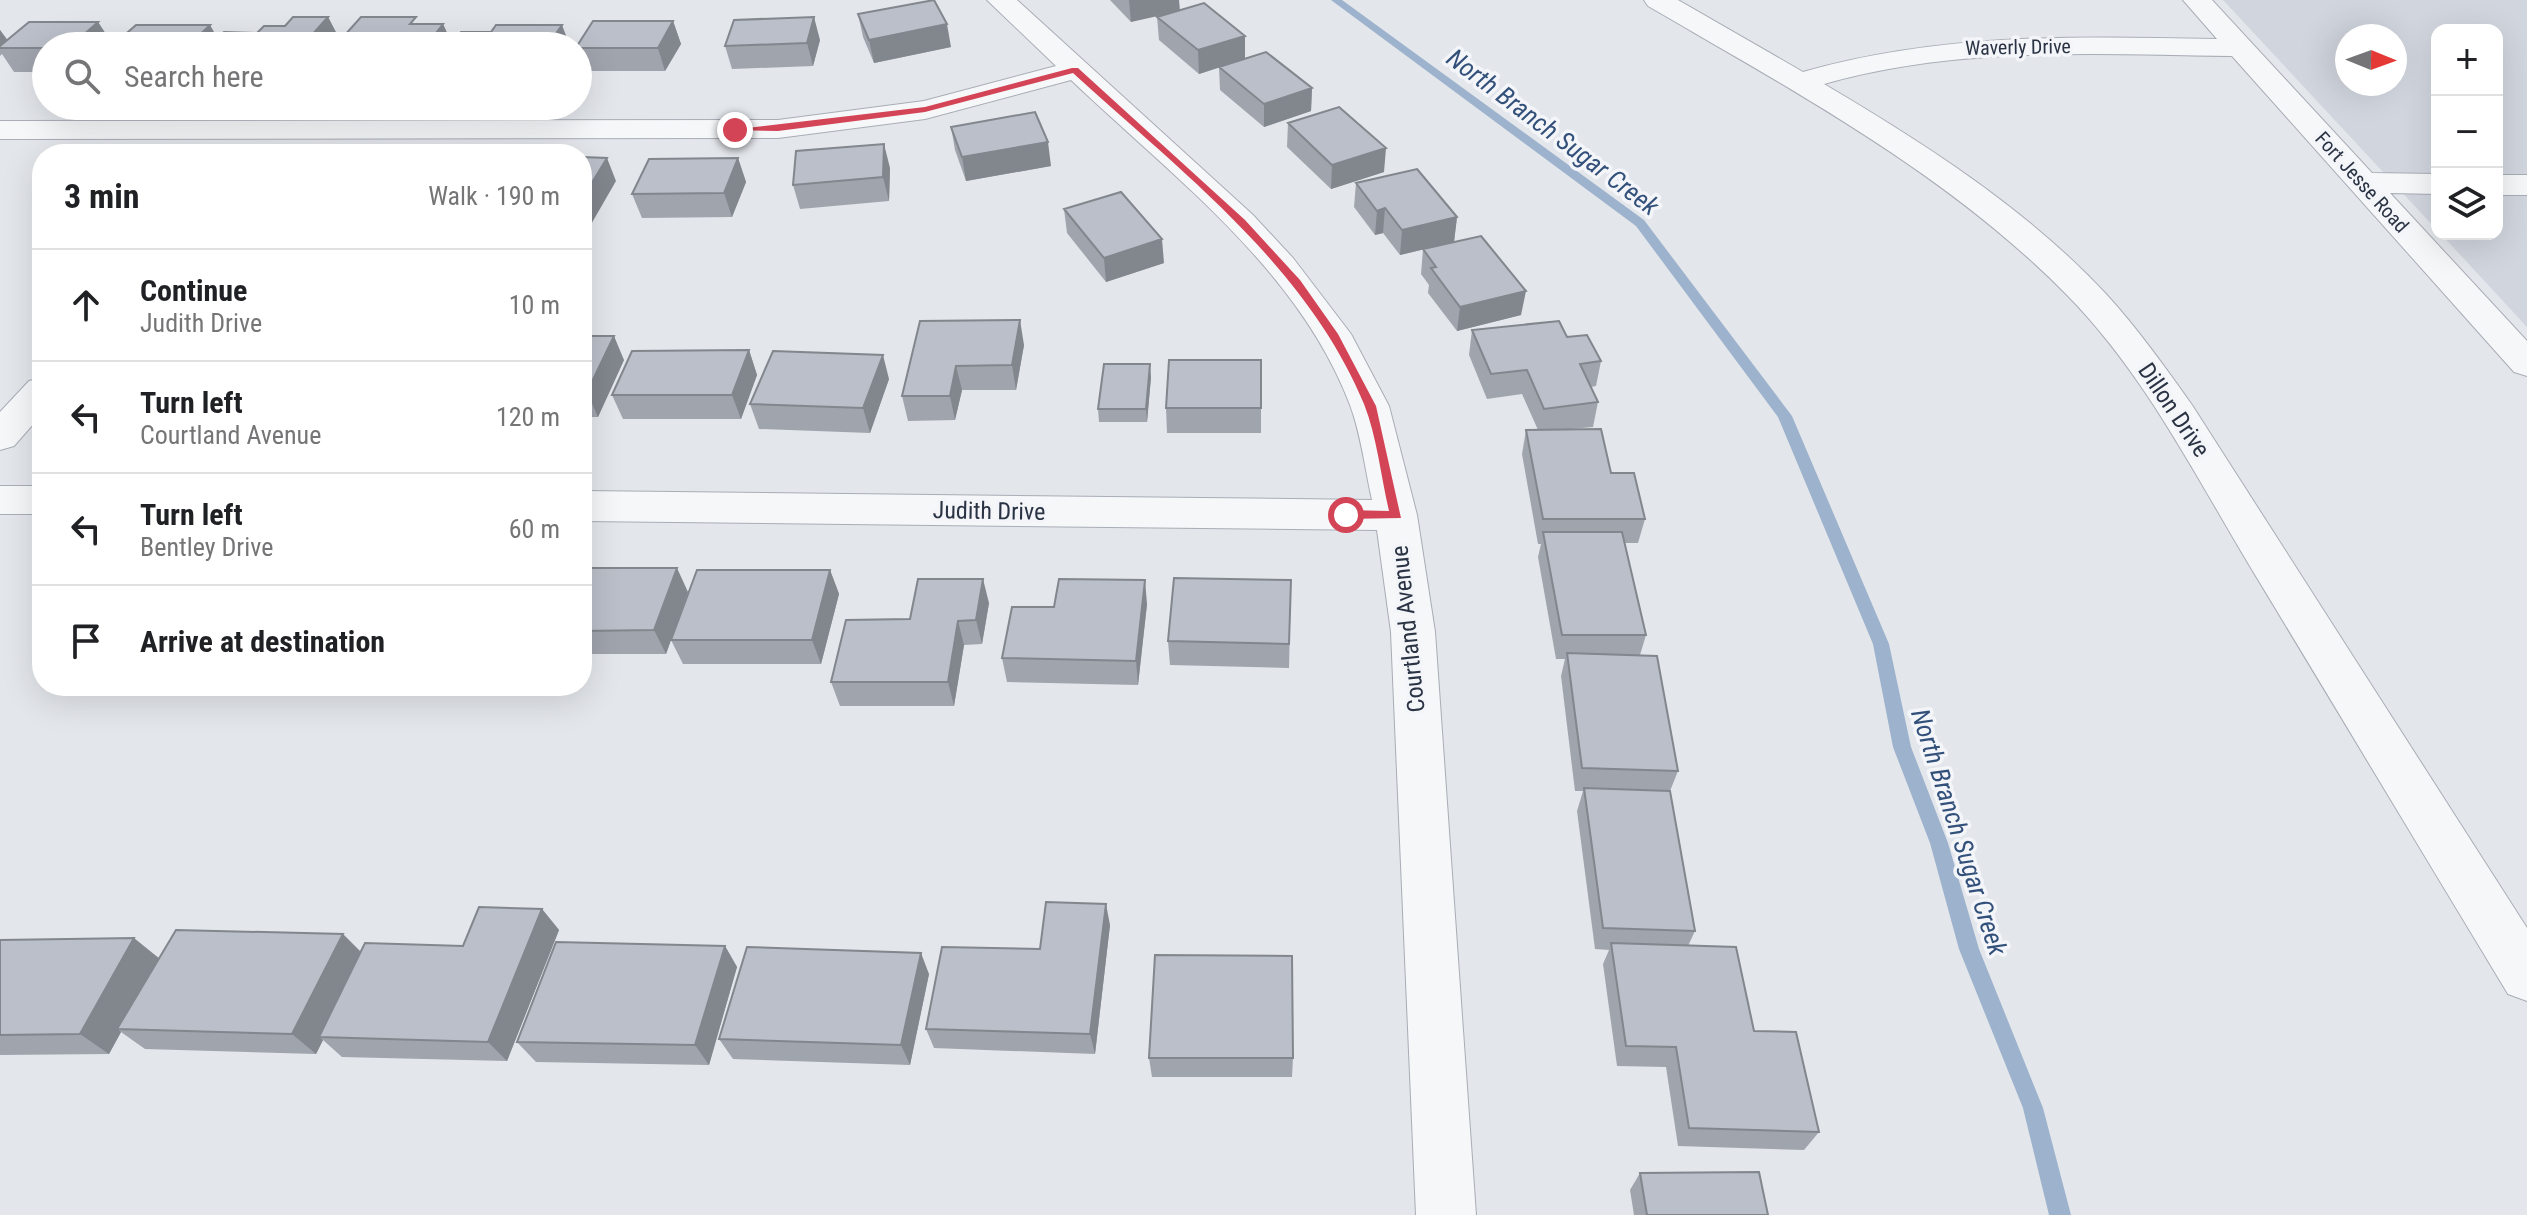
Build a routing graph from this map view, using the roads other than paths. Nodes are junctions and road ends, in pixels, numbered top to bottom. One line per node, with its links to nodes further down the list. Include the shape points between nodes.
1 (1001, 0): 5 (street, Courtland Avenue)
2 (1658, 0): 6 (street, Dillon Drive)
3 (2197, 0): 4 (street, Fort Jesse Road)
4 (2241, 48): 6 (street, Waverly Drive, via 1974,46 1851,65); 10 (street, Fort Jesse Road)
5 (1075, 70): 8 (street, via 925,110 778,129); 20 (street, Courtland Avenue, via 1241,222 1296,282 1333,334 1370,406)
6 (1799, 82): 21 (street, Dillon Drive, via 1933,166 2003,218 2079,286 2133,348)
7 (0, 130): 8 (street)
8 (272, 130): 9 (street)
9 (260, 144)
10 (2364, 183): 11 (street); 14 (street, Fort Jesse Road)
11 (2431, 184)
12 (2503, 185): 13 (street)
13 (2527, 185)
14 (2527, 364)
15 (32, 401): 16 (street)
16 (0, 437)
17 (0, 500): 18 (street)
18 (32, 500)
19 (592, 506): 20 (street, Judith Drive)
20 (1396, 515): 22 (street, Courtland Avenue, via 1413,632)
21 (2527, 976)
22 (1446, 1215)

